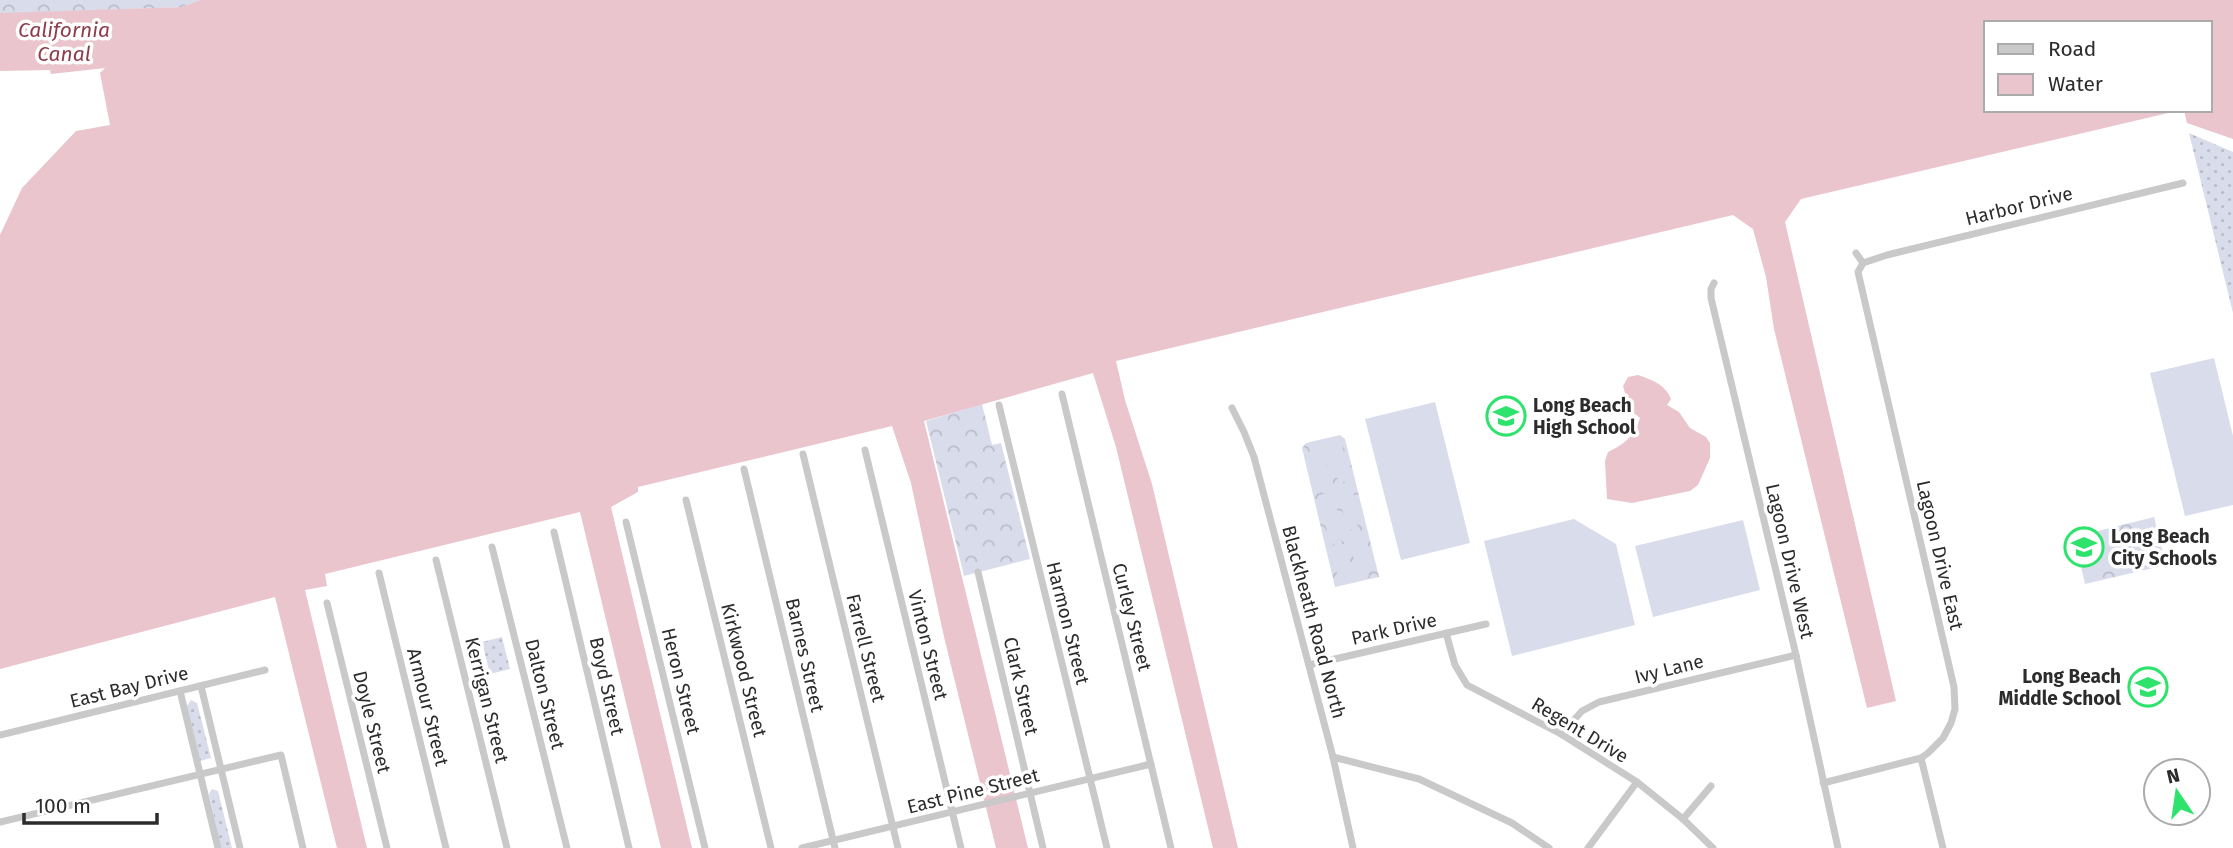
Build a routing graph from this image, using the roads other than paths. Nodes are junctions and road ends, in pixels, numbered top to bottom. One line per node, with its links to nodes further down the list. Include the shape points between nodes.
1 (2183, 183): 3 (street, Harbor Drive)
2 (1856, 253): 3 (street)
3 (1863, 263): 29 (street, Lagoon Drive East, via 1858,272 1956,698 1947,730)
4 (1714, 283): 21 (street, Lagoon Drive West, via 1711,298)
5 (1062, 394): 30 (street, Curley Street)
6 (999, 405): 33 (street, Harmon Street)
7 (1231, 408): 22 (street, Blackheath Road North, via 1254,457)
8 (865, 450): 38 (street, Vinton Street)
9 (803, 454): 41 (street, Farrell Street)
10 (744, 469): 42 (street, Barnes Street)
11 (686, 500): 52 (street, Kirkwood Street)
12 (626, 522): 51 (street, Heron Street)
13 (554, 532): 50 (street, Boyd Street)
14 (492, 548): 49 (street, Dalton Street)
15 (436, 560): 48 (street, Kerrigan Street)
16 (978, 572): 37 (street, Clark Street)
17 (379, 573): 47 (street, Armour Street)
18 (327, 603): 46 (street, Doyle Street)
19 (1486, 624): 20 (street, Park Drive)
20 (1446, 633): 22 (street, Park Drive); 26 (street, Regent Drive, via 1455,665 1467,685)
21 (1796, 655): 26 (street, Ivy Lane, via 1600,702 1581,712); 35 (street, Lagoon Drive West)
22 (1309, 665): 28 (street, Blackheath Road North)
23 (265, 670): 24 (street, East Bay Drive)
24 (201, 686): 25 (street, East Bay Drive); 31 (street)
25 (180, 691): 27 (street, East Bay Drive); 32 (street)
26 (1561, 734): 34 (street, Regent Drive)
27 (0, 735)
28 (1333, 757): 59 (street, Blackheath Road North); 60 (street, via 1419,779 1512,823)
29 (1921, 758): 35 (street); 64 (street)
30 (1152, 764): 33 (street, East Pine Street); 58 (street, Curley Street)
31 (221, 769): 32 (street); 44 (street); 45 (street, via 281,755)
32 (200, 774): 40 (street); 43 (street)
33 (1091, 779): 37 (street, East Pine Street); 57 (street, Harmon Street)
34 (1637, 782): 39 (street, Regent Drive); 61 (street)
35 (1823, 783): 63 (street, Lagoon Drive West)
36 (1711, 786): 39 (street)
37 (1030, 793): 38 (street, East Pine Street); 56 (street, Clark Street)
38 (953, 812): 41 (street, East Pine Street); 55 (street, Vinton Street)
39 (1683, 819): 62 (street, Regent Drive)
40 (0, 822)
41 (893, 826): 42 (street, East Pine Street); 54 (street, Farrell Street)
42 (834, 844): 53 (street, East Pine Street)
43 (218, 848)
44 (240, 848)
45 (303, 848)
46 (387, 848)
47 (446, 848)
48 (507, 848)
49 (567, 848)
50 (629, 848)
51 (705, 848)
52 (771, 848)
53 (802, 848)
54 (898, 848)
55 (961, 848)
56 (1043, 848)
57 (1107, 848)
58 (1171, 848)
59 (1353, 848)
60 (1549, 848)
61 (1588, 848)
62 (1713, 848)
63 (1838, 848)
64 (1943, 848)

